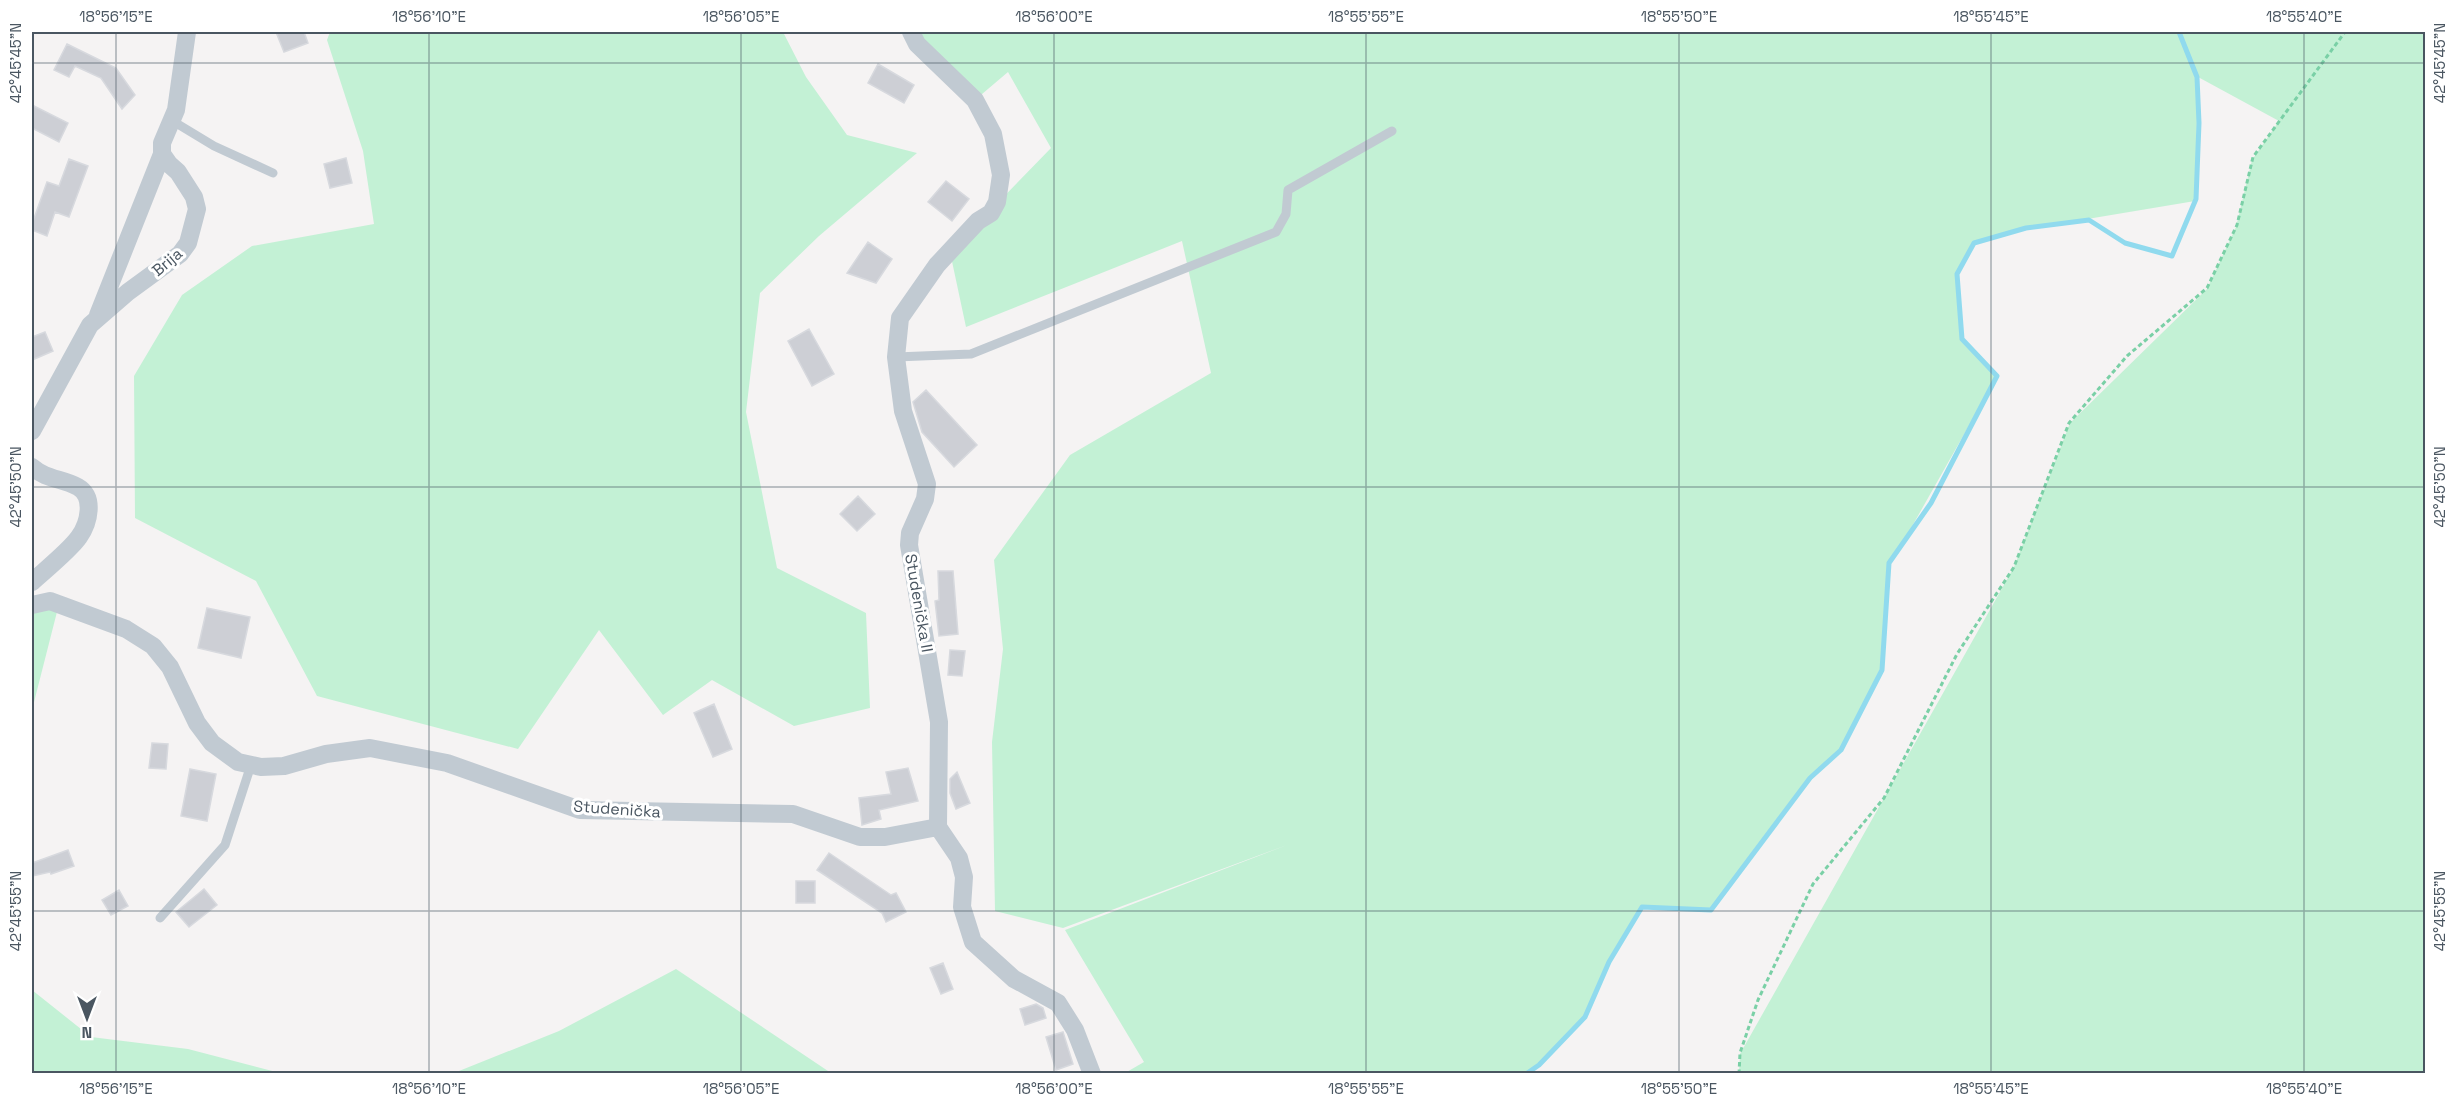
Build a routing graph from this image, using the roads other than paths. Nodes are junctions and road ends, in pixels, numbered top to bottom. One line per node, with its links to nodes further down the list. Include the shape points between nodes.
1 (187, 32): 3 (street, via 176,110)
2 (911, 32): 8 (street, Studenička II, via 917,44 975,100 993,134 1001,175 997,202 991,213 978,221 937,265 900,318)
3 (171, 120): 5 (street); 6 (lane, via 214,147)
4 (1392, 131): 8 (lane, via 1288,190 1286,214 1276,232 971,354)
5 (162, 154): 7 (street); 7 (street, Brija, via 194,197 197,209 188,243 180,254)
6 (273, 173)
7 (98, 317): 9 (street, Brija)
8 (896, 357): 14 (street, Studenička II, via 903,411 927,484 925,499 909,532 909,545 939,722)
9 (32, 431)
10 (32, 467): 11 (street, via 55,480 77,486 86,492 89,502 79,537)
11 (32, 582)
12 (32, 605): 13 (street, Studenička, via 50,601 126,629 153,646 170,668 197,723 212,743 238,762)
13 (251, 765): 14 (street, Studenička, via 284,766 326,754 370,748 447,763 580,810 792,814 860,837 885,837); 15 (lane, via 225,845)
14 (938, 827): 16 (street, via 959,858 964,877 962,907 972,942 1014,979 1058,1003 1075,1030)
15 (160, 918)
16 (1092, 1074)

